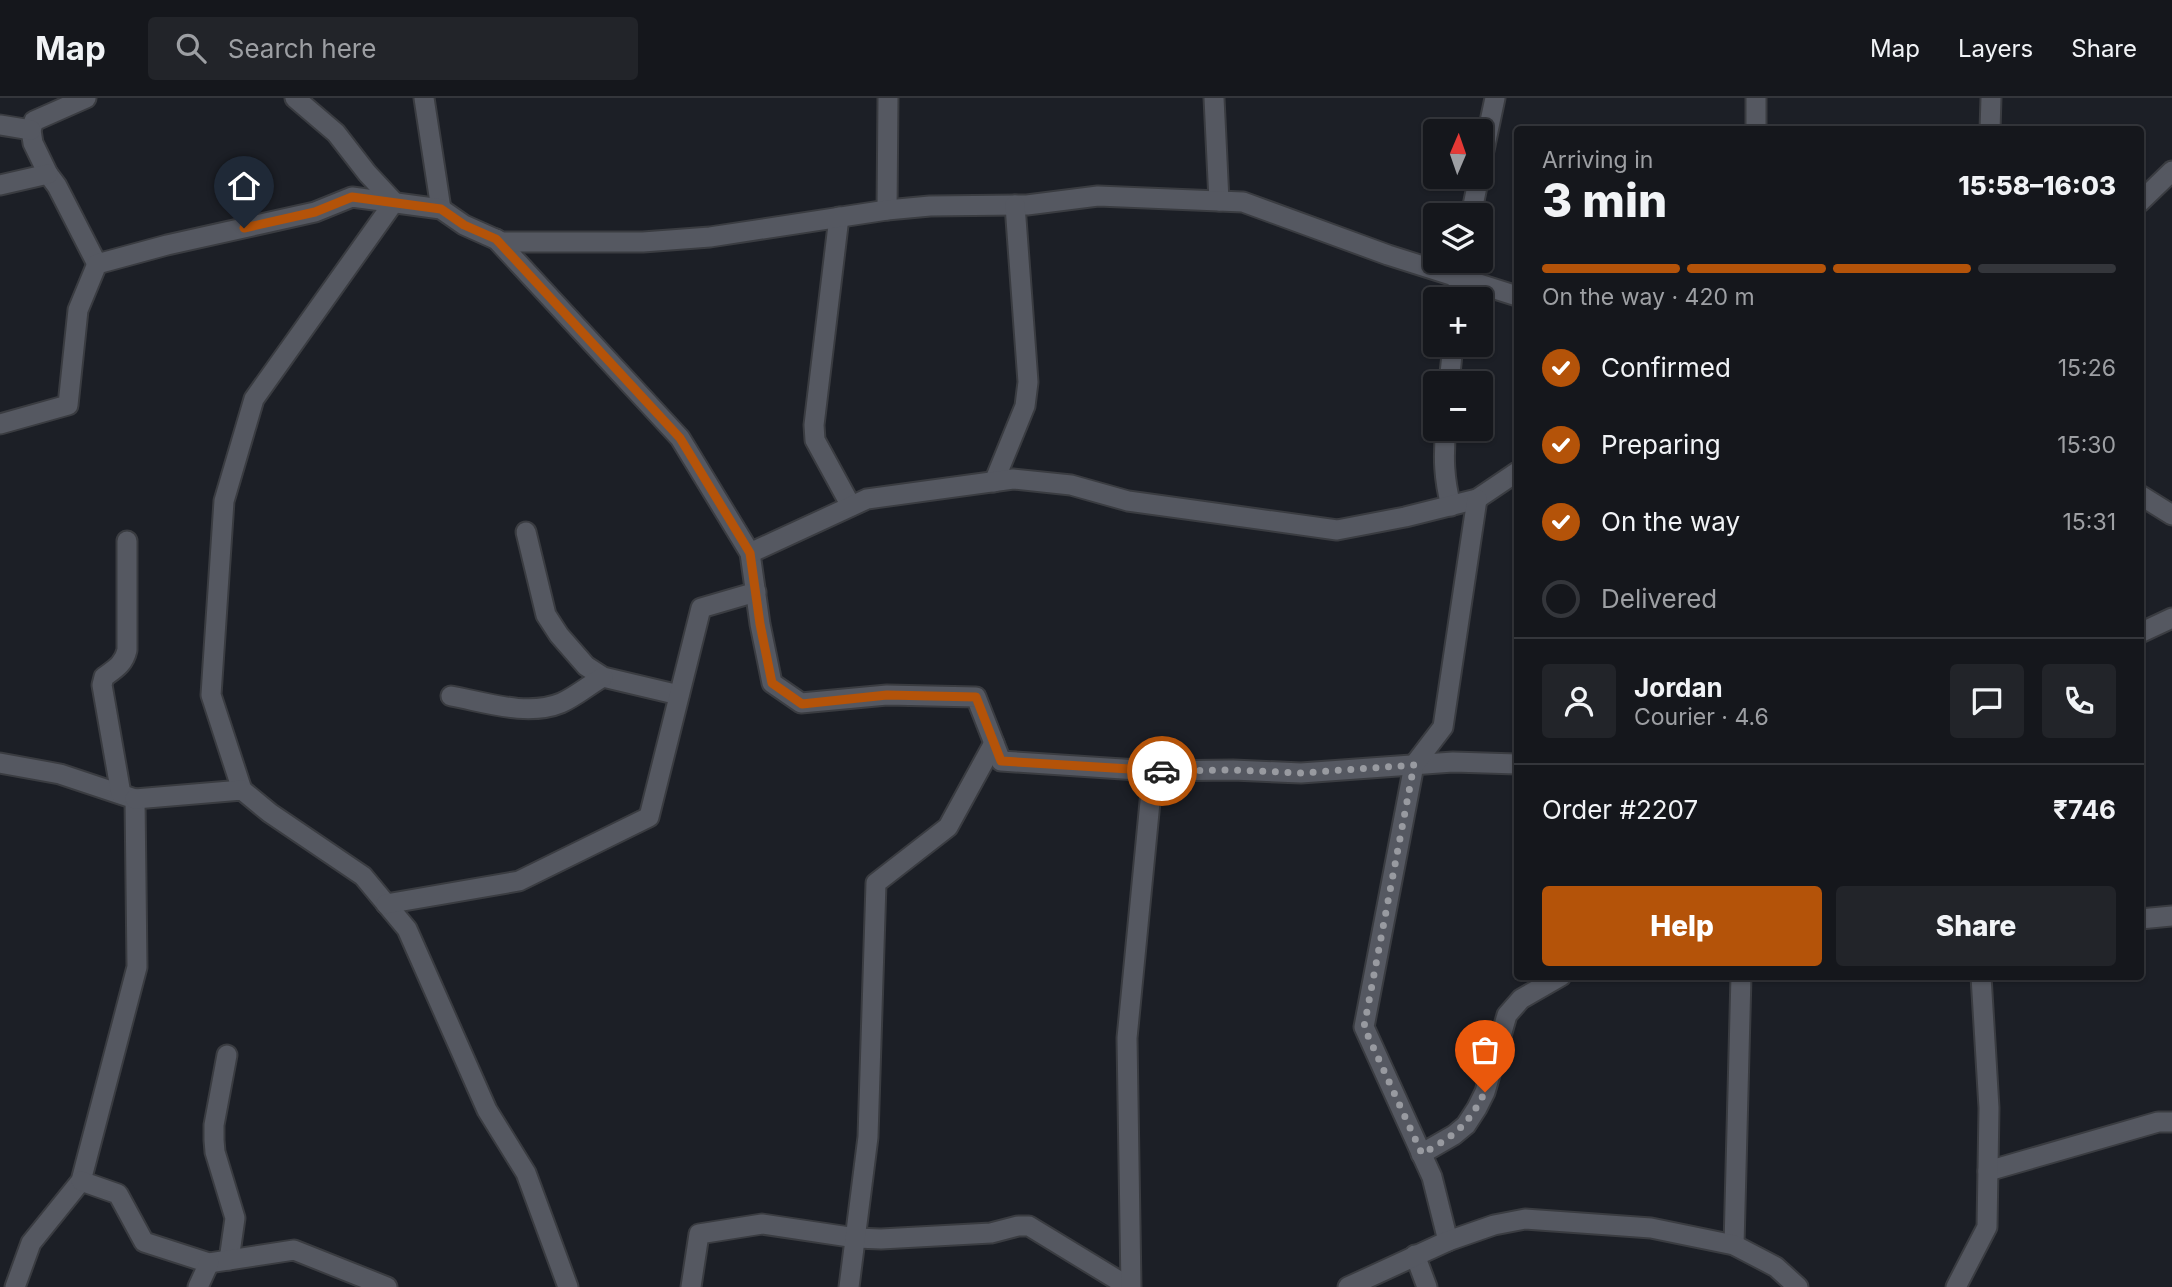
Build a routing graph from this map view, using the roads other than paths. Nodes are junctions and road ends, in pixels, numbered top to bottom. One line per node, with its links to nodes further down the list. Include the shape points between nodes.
1 (86, 98): 13 (street, via 34,121)
2 (296, 98): 19 (street, via 335,132)
3 (424, 98): 21 (street)
4 (888, 98): 22 (street)
5 (1214, 98): 18 (street)
6 (1495, 98): 9 (street)
7 (1756, 98): 11 (street)
8 (1991, 98): 12 (street)
9 (1491, 119)
10 (0, 125): 13 (street)
11 (1756, 126)
12 (1990, 126)
13 (31, 130): 15 (street)
14 (2172, 171): 17 (street)
15 (48, 174): 16 (street); 26 (street)
16 (0, 185)
17 (2144, 198)
18 (1219, 201): 20 (street, via 1098,196); 25 (street, via 1243,202 1388,255)
19 (394, 202): 21 (street); 26 (street, via 352,197 315,212); 52 (street, via 254,399 224,501 211,695)
20 (1015, 205): 22 (street); 32 (street, via 1028,382 1025,406)
21 (441, 209): 24 (street)
22 (887, 210): 23 (street)
23 (839, 217): 24 (street, via 710,237 643,242); 35 (street, via 814,425 816,440)
24 (496, 239): 40 (street, via 680,438)
25 (1423, 262)
26 (97, 264): 29 (street, via 78,310 68,405)
27 (1468, 273): 28 (street)
28 (1514, 295)
29 (0, 424)
30 (1445, 441): 36 (street, via 1444,481)
31 (1514, 474): 34 (street)
32 (994, 482): 35 (street, via 867,499); 36 (street, via 1013,479 1071,485 1128,501 1337,530)
33 (2144, 497): 37 (street)
34 (1477, 499): 36 (street); 50 (street, via 1443,727)
35 (851, 506): 40 (street)
36 (1451, 506)
37 (2172, 514)
38 (526, 532): 44 (street, via 546,615 586,666)
39 (127, 541): 53 (street, via 127,650 125,659 104,677 102,685)
40 (750, 553): 41 (street)
41 (756, 592): 45 (street, via 701,608); 47 (street, via 772,683 802,704 887,695 976,697)
42 (2172, 618): 43 (street)
43 (2144, 631)
44 (603, 677): 45 (street); 46 (street, via 561,703 540,708)
45 (679, 695): 54 (street, via 649,817 519,881)
46 (451, 696)
47 (994, 743): 51 (street, via 1001,761); 65 (street, via 948,827 876,883 868,1137)
48 (0, 763): 53 (street, via 60,775)
49 (1514, 764): 50 (street)
50 (1414, 765): 51 (street, via 1301,773); 62 (street, via 1364,1027)
51 (1153, 771): 76 (street, via 1128,1038)
52 (242, 790): 53 (street); 54 (street, via 363,876)
53 (128, 797): 64 (street, via 137,967)
54 (386, 904): 73 (street, via 407,929 487,1110 526,1173)
55 (2172, 916): 56 (street)
56 (2144, 919)
57 (1554, 980): 62 (street, via 1521,999 1507,1015 1485,1092 1465,1125)
58 (1741, 980): 67 (street)
59 (1981, 980): 63 (street)
60 (227, 1055): 69 (street, via 214,1140 235,1218)
61 (2172, 1122): 63 (street, via 2158,1122)
62 (1422, 1154): 66 (street)
63 (1988, 1171): 80 (street, via 1987,1227)
64 (80, 1181): 69 (street, via 118,1194 144,1242); 70 (street, via 30,1243)
65 (856, 1238): 74 (street, via 762,1224 699,1234); 75 (street); 76 (street, via 991,1233 1028,1226)
66 (1448, 1241): 67 (street, via 1525,1219 1651,1228); 68 (street)
67 (1734, 1245): 79 (street, via 1776,1267)
68 (1415, 1255): 77 (street); 78 (street)
69 (219, 1262): 71 (street); 72 (street, via 294,1250)
70 (15, 1287)
71 (198, 1287)
72 (387, 1287)
73 (568, 1287)
74 (691, 1287)
75 (849, 1287)
76 (1130, 1287)
77 (1348, 1287)
78 (1427, 1287)
79 (1798, 1287)
80 (1956, 1287)

